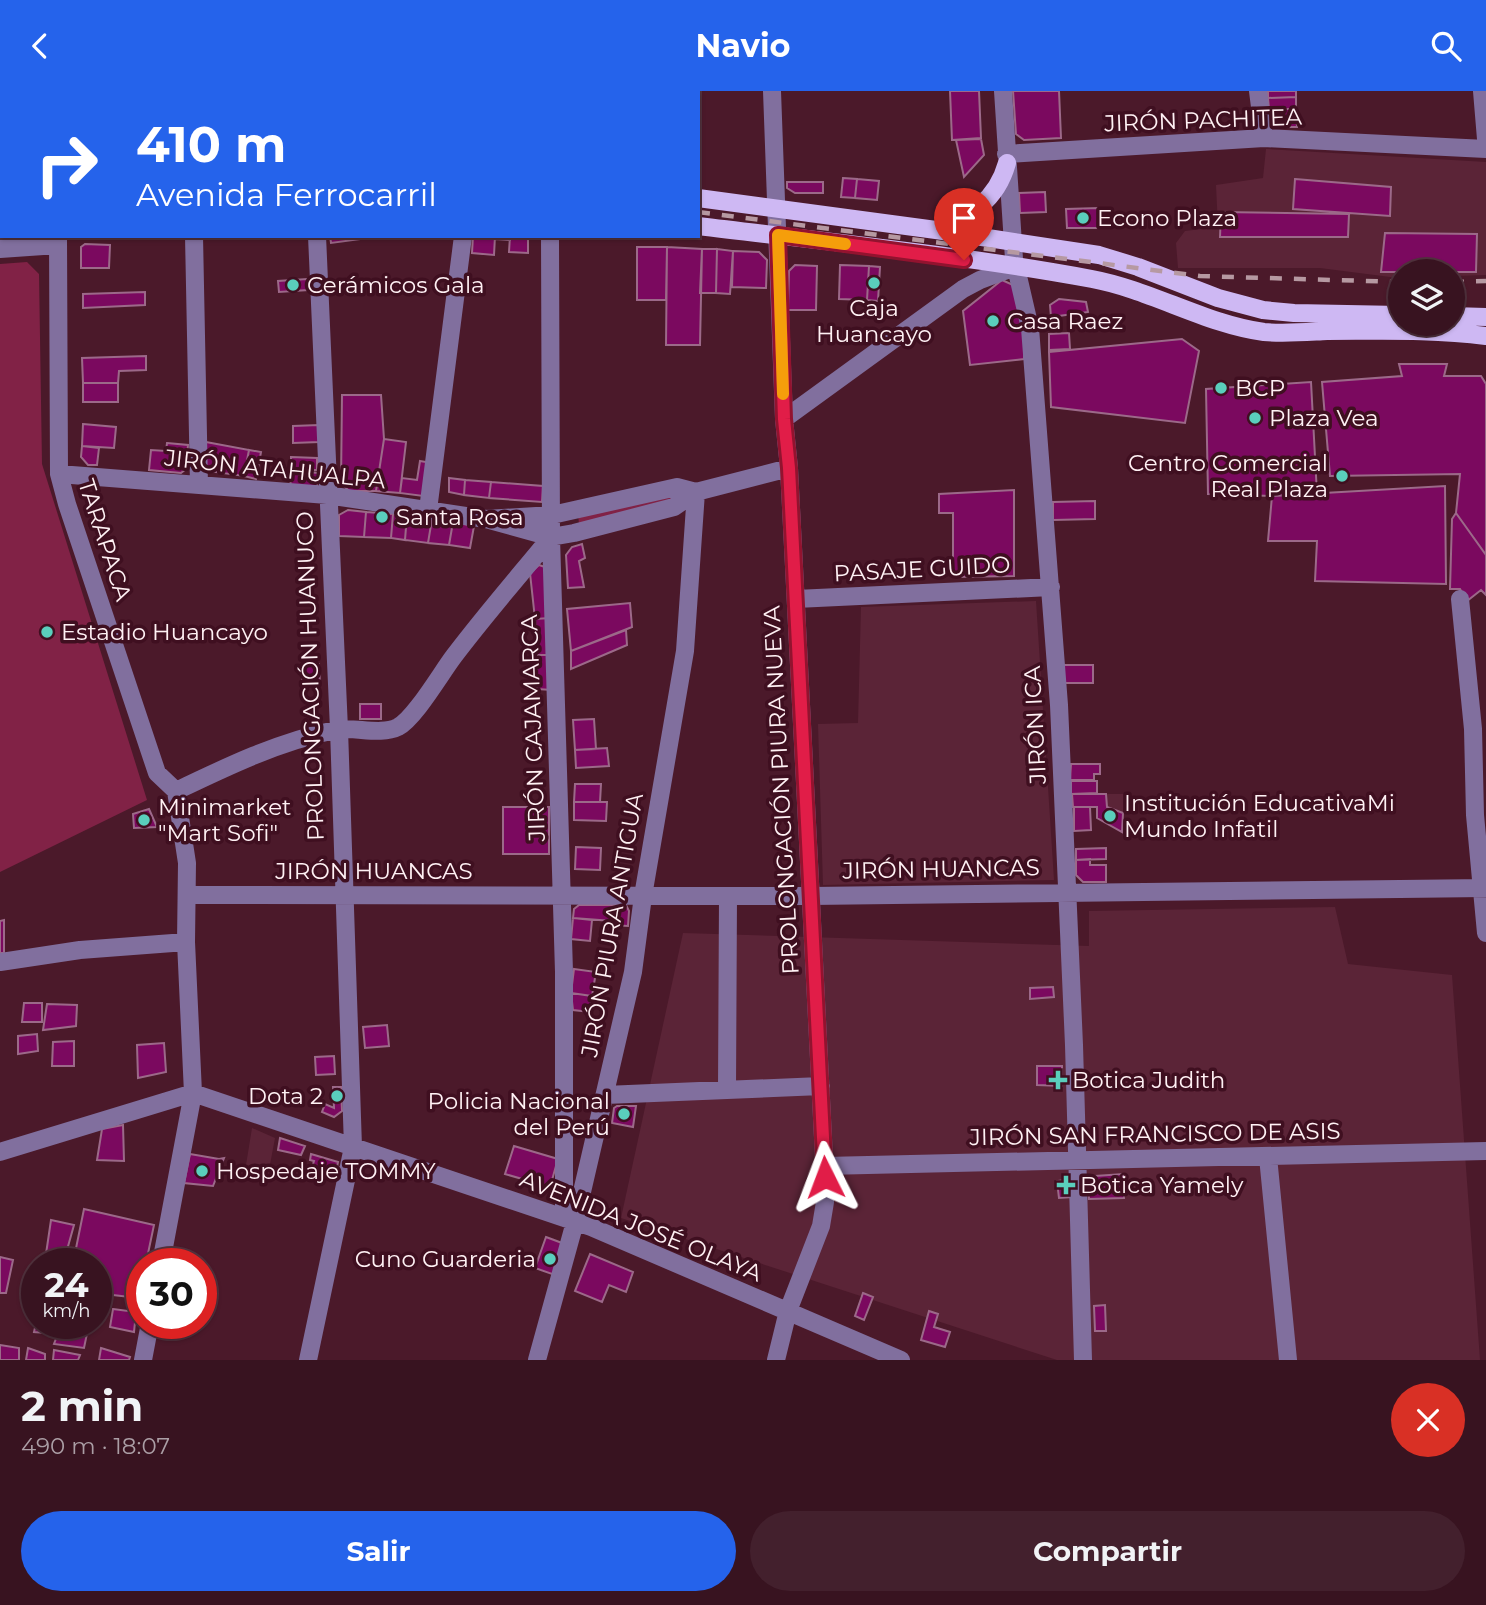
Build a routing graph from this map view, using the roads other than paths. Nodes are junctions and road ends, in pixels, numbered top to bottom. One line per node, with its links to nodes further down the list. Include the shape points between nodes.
1 (772, 91): 10 (street, PROLONGACIÓN PIURA NUEVA)
2 (1003, 91): 8 (street, JIRÓN ICA)
3 (1258, 91): 5 (street)
4 (1482, 91): 6 (street)
5 (1264, 138): 7 (street, JIRÓN PACHITEA); 8 (street, JIRÓN PACHITEA)
6 (1486, 139)
7 (1486, 149)
8 (1007, 158): 12 (main road, via 1002,181 989,199 969,215); 19 (street, JIRÓN ICA)
9 (700, 198): 10 (main road)
10 (776, 210): 12 (main road); 13 (street, PROLONGACIÓN PIURA NUEVA)
11 (700, 226): 13 (main road)
12 (936, 230): 19 (main road)
13 (778, 235): 21 (main road); 26 (street, PROLONGACIÓN PIURA NUEVA)
14 (194, 238): 29 (street)
15 (317, 238): 31 (street, PROLONGACIÓN HUANUCO)
16 (463, 238): 32 (street)
17 (550, 238): 33 (street, JIRÓN CAJAMARCA)
18 (58, 241): 20 (street); 28 (street, TARAPACA)
19 (1012, 241): 21 (street, JIRÓN ICA); 22 (main road, via 1099,255 1263,310)
20 (0, 249)
21 (1015, 267): 25 (main road, via 1095,280 1267,332 1455,331); 26 (street, via 963,289); 36 (street, JIRÓN ICA, via 1030,328)
22 (1388, 315)
23 (1465, 317): 24 (main road)
24 (1486, 317)
25 (1486, 336)
26 (784, 419): 27 (street, PROLONGACIÓN PIURA NUEVA)
27 (789, 468): 30 (street, JIRÓN ATAHUALPA); 37 (street, PROLONGACIÓN PIURA NUEVA)
28 (58, 474): 29 (street, JIRÓN ATAHUALPA); 40 (street, TARAPACA, via 157,773)
29 (199, 485): 31 (street, JIRÓN ATAHUALPA)
30 (696, 492): 33 (street, JIRÓN ATAHUALPA, via 677,487); 35 (street, JIRÓN ATAHUALPA, via 674,507); 46 (street, JIRÓN PIURA ANTIGUA, via 685,651)
31 (327, 495): 32 (street, JIRÓN ATAHUALPA); 39 (street, PROLONGACIÓN HUANUCO)
32 (428, 510): 34 (street, JIRÓN ATAHUALPA)
33 (552, 515): 34 (street, JIRÓN ATAHUALPA); 35 (street, JIRÓN CAJAMARCA)
34 (486, 519): 35 (street, JIRÓN ATAHUALPA)
35 (551, 537): 39 (street, via 400,727); 45 (street, JIRÓN CAJAMARCA)
36 (1051, 587): 37 (street, PASAJE GUIDO); 42 (street, JIRÓN ICA)
37 (796, 599): 48 (street, PROLONGACIÓN PIURA NUEVA)
38 (1460, 599): 41 (street)
39 (338, 729): 40 (street, via 285,742); 44 (street, PROLONGACIÓN HUANUCO)
40 (176, 791): 43 (street)
41 (1483, 888): 42 (street, JIRÓN HUANCAS); 49 (street)
42 (1067, 891): 48 (street, JIRÓN HUANCAS); 60 (street, JIRÓN ICA)
43 (187, 895): 44 (street, JIRÓN HUANCAS); 50 (street)
44 (343, 895): 45 (street, JIRÓN HUANCAS); 56 (street, PROLONGACIÓN HUANUCO)
45 (563, 895): 46 (street, JIRÓN HUANCAS); 62 (street, JIRÓN CAJAMARCA)
46 (643, 896): 47 (street, JIRÓN HUANCAS); 55 (street, JIRÓN PIURA ANTIGUA, via 633,972)
47 (728, 896): 48 (street, JIRÓN HUANCAS); 53 (street)
48 (811, 896): 52 (street, PROLONGACIÓN PIURA NUEVA)
49 (1486, 933)
50 (186, 942): 51 (street); 54 (street)
51 (0, 962)
52 (821, 1086): 53 (street); 61 (street, PROLONGACIÓN PIURA NUEVA)
53 (727, 1090): 55 (street)
54 (193, 1093): 56 (street, AVENIDA JOSÉ OLAYA); 58 (street); 63 (street)
55 (605, 1095): 62 (street, JIRÓN PIURA ANTIGUA)
56 (354, 1147): 62 (street, AVENIDA JOSÉ OLAYA); 67 (street, PROLONGACIÓN HUANUCO)
57 (1486, 1151): 59 (street, JIRÓN SAN FRANCISCO DE ASIS)
58 (0, 1152)
59 (1268, 1157): 60 (street, JIRÓN SAN FRANCISCO DE ASIS); 72 (street)
60 (1077, 1161): 61 (street, JIRÓN SAN FRANCISCO DE ASIS); 71 (street, JIRÓN ICA)
61 (825, 1166): 64 (street, PROLONGACIÓN PIURA NUEVA, via 821,1226)
62 (570, 1220): 64 (street, AVENIDA JOSÉ OLAYA); 68 (street, JIRÓN PIURA ANTIGUA)
63 (164, 1248)
64 (788, 1311): 69 (street, PROLONGACIÓN PIURA NUEVA); 70 (street, AVENIDA JOSÉ OLAYA)
65 (147, 1339): 66 (street)
66 (143, 1360)
67 (308, 1360)
68 (537, 1360)
69 (776, 1360)
70 (901, 1360)
71 (1083, 1360)
72 (1288, 1360)

